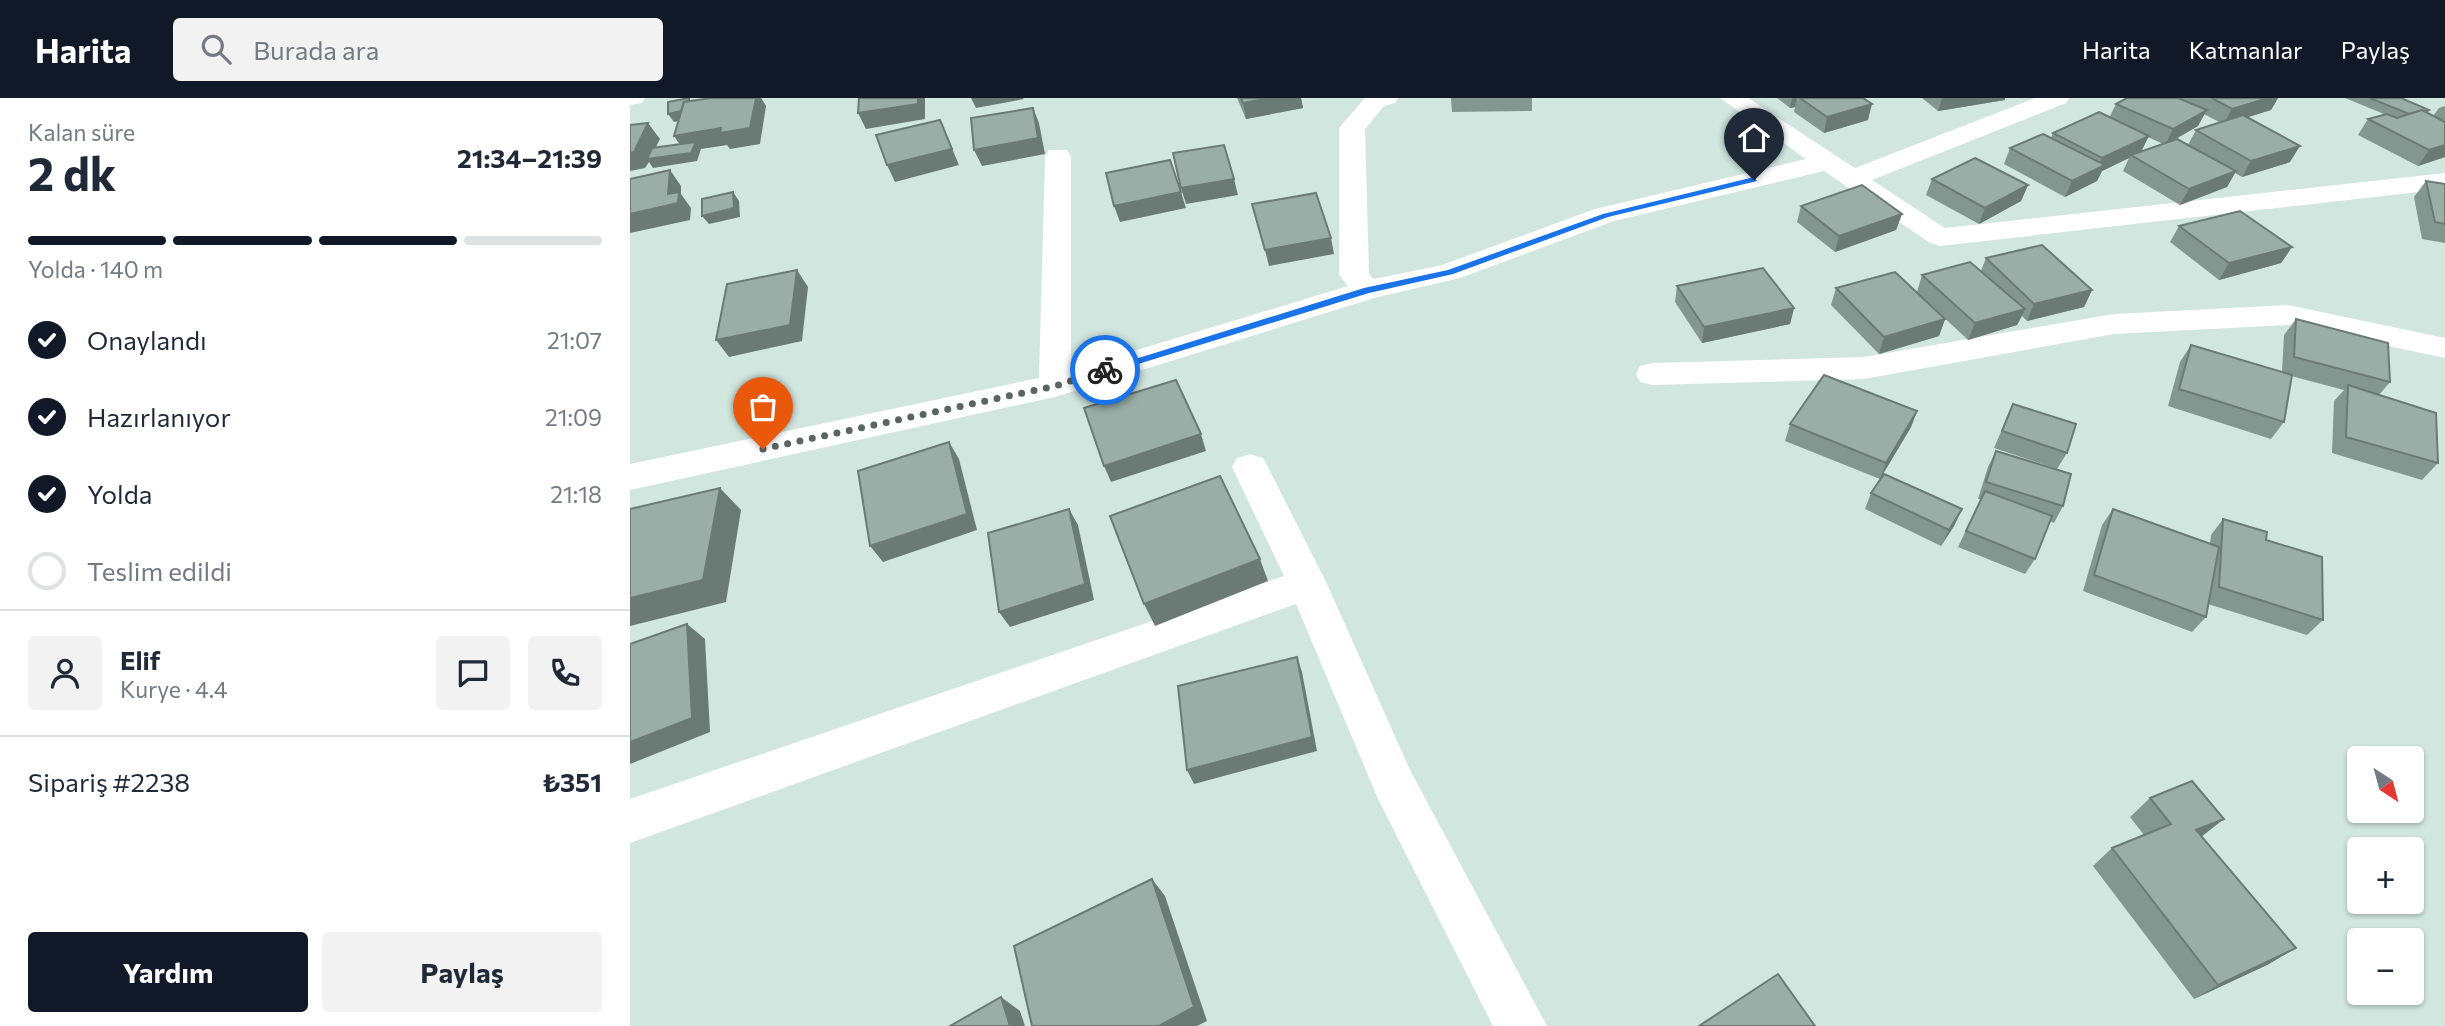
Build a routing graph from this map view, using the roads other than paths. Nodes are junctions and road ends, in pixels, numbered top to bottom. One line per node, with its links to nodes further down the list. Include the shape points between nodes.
1 (1386, 98): 7 (street, via 1375,101 1352,128 1354,275)
2 (1732, 98): 5 (street)
3 (2057, 98): 5 (street)
4 (1058, 156): 10 (street)
5 (1841, 170): 6 (street, via 1940,237); 7 (street, via 1605,215 1450,272)
6 (2445, 181)
7 (1367, 290): 10 (street)
8 (2445, 348): 9 (street, via 2288,315 2114,324 1864,368)
9 (1652, 374)
10 (1055, 386): 12 (street)
11 (1250, 467): 13 (street)
12 (630, 477)
13 (1307, 584): 14 (street); 15 (street, via 1394,785)
14 (630, 821)
15 (1513, 1023)

